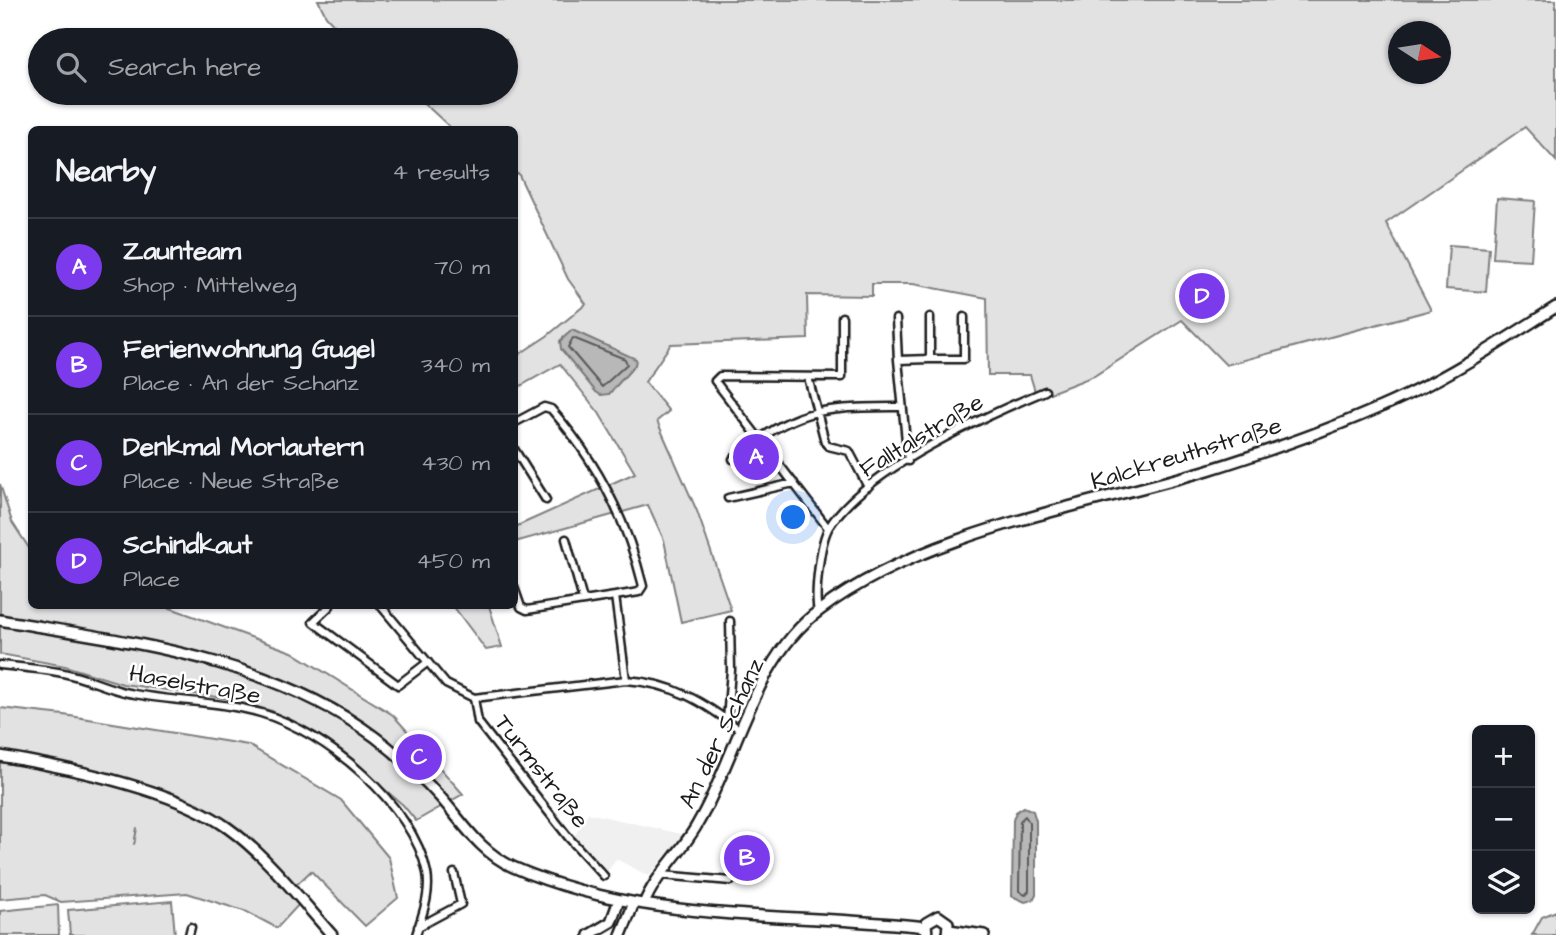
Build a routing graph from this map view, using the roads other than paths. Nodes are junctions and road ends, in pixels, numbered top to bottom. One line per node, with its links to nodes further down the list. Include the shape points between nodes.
1 (1556, 307): 28 (street, Kalckreuthstraße, via 1465,364 1370,412 1219,466 943,546 871,578)
2 (842, 317): 8 (street, via 842,377)
3 (930, 317): 6 (street)
4 (964, 317): 6 (street, via 964,359)
5 (896, 319): 7 (street)
6 (930, 359): 7 (street)
7 (898, 360): 10 (street)
8 (808, 377): 11 (street); 13 (street, via 720,376 715,381)
9 (1045, 391): 16 (street, Falltalstraße, via 987,415)
10 (901, 407): 11 (street); 16 (street)
11 (816, 411): 13 (street, via 798,415); 18 (street, via 825,442 849,451)
12 (518, 421): 23 (street, via 544,407 551,409 594,468 627,534 643,586 639,592)
13 (760, 437): 15 (street); 17 (street)
14 (518, 455): 20 (street)
15 (733, 459)
16 (908, 461): 18 (street, Falltalstraße)
17 (794, 483): 19 (street); 21 (street)
18 (867, 486): 21 (street, Falltalstraße)
19 (728, 498)
20 (546, 500)
21 (828, 528): 28 (street, via 816,587)
22 (566, 539): 25 (street)
23 (615, 596): 25 (street); 33 (street)
24 (518, 598): 25 (street, via 527,610)
25 (583, 600)
26 (327, 609): 31 (street, via 313,622 398,685)
27 (384, 609): 31 (street, Turmstraße)
28 (818, 611): 36 (street, An der Schanz, via 786,646)
29 (0, 620): 42 (street, via 111,639 252,672 292,687 350,719 399,756 496,859)
30 (730, 621): 35 (street)
31 (429, 662): 34 (street, Turmstraße, via 446,684)
32 (0, 665): 47 (street, Haselstraße, via 64,673 123,691 251,710 335,752 386,797 408,826 427,874 427,898)
33 (626, 680): 34 (street); 35 (street, via 675,688)
34 (474, 698): 40 (street, Turmstraße, via 478,722)
35 (727, 720): 36 (street)
36 (740, 730): 39 (street, An der Schanz, via 706,810)
37 (0, 756): 51 (street, via 79,771 210,816 246,842)
38 (454, 873): 47 (street, Haselstraße, via 461,904)
39 (662, 875): 41 (street); 43 (street, An der Schanz)
40 (604, 876)
41 (731, 881)
42 (619, 900): 43 (street); 44 (street)
43 (639, 904): 45 (street, An der Schanz); 48 (street)
44 (613, 919): 45 (street); 52 (street)
45 (624, 923): 53 (street, An der Schanz)
46 (191, 927): 50 (street)
47 (417, 931)
48 (926, 931): 49 (street, via 928,920 939,916 946,920)
49 (948, 932): 54 (street)
50 (189, 935)
51 (332, 935)
52 (589, 935)
53 (621, 935)
54 (984, 935)

